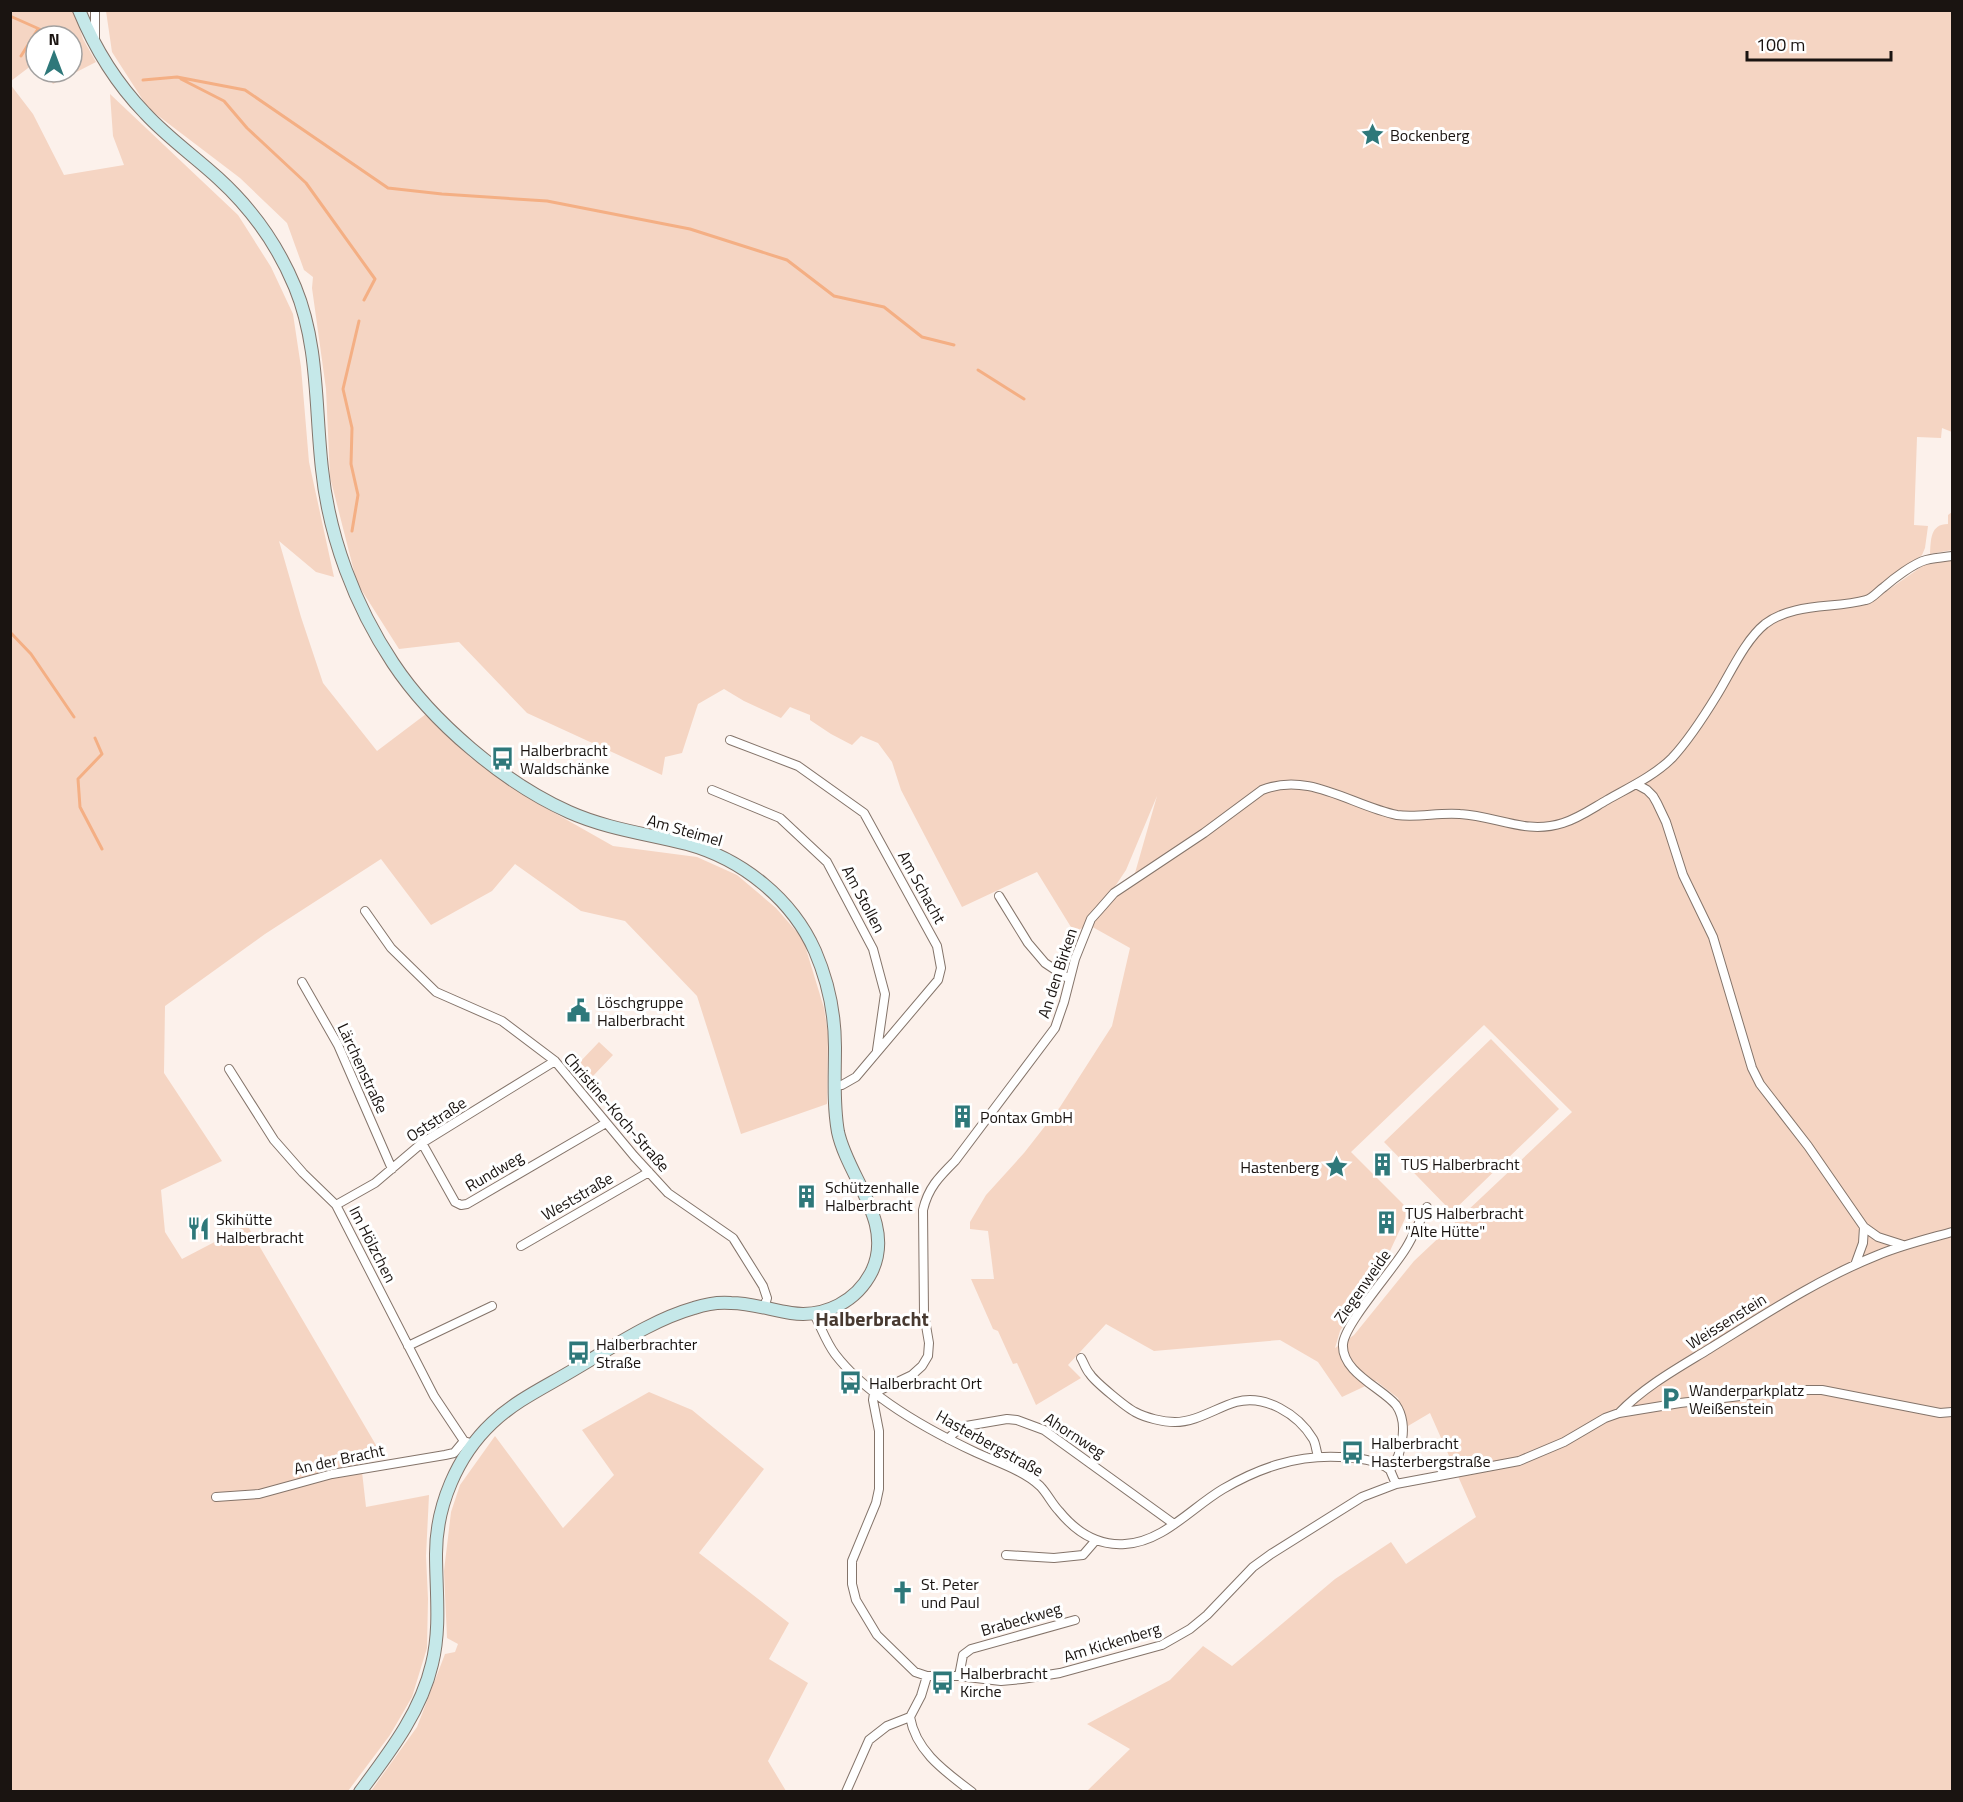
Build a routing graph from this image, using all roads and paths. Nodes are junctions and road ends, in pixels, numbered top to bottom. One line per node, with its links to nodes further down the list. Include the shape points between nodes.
1 (79, 10): 3 (main road, Am Steimel)
2 (95, 10): 3 (street)
3 (95, 45): 15 (main road, Am Steimel, via 124,91 148,117 237,196 268,236 293,282 312,350 324,489 338,545 366,616 393,663 444,723 492,766 549,802 607,826 687,844 725,858 760,881 784,904 807,936 826,985 834,1032)
4 (1953, 556): 6 (street, via 1921,561 1868,600 1801,609 1766,624 1751,640 1673,756)
5 (730, 740): 12 (street, Am Schacht, via 798,766 864,813 937,946 941,968 938,980)
6 (1636, 784): 10 (street, An den Birken, via 1562,824 1533,828 1474,815 1397,815 1326,790 1294,784 1272,786 1114,893 1091,919); 22 (street, via 1653,796 1683,875 1713,937 1760,1084)
7 (712, 789): 12 (street, Am Stollen, via 780,818 827,862 873,949 885,994)
8 (999, 896): 10 (street, via 1028,943 1045,963)
9 (365, 911): 13 (street, Christine-Koch-Straße, via 391,948 436,992 502,1021)
10 (1069, 979): 32 (street, An den Birken, via 1055,1028 926,1195 924,1314 928,1356 912,1375)
11 (302, 982): 18 (street, Lärchenstraße, via 338,1045)
12 (877, 1050): 15 (street, Am Schacht, via 850,1082)
13 (555, 1061): 16 (street, Christine-Koch-Straße); 17 (street, Oststraße)
14 (229, 1069): 20 (street, Im Hölzchen, via 274,1140)
15 (834, 1086): 29 (main road, Am Steimel, via 839,1137 873,1214 878,1255 867,1279 854,1294 833,1308)
16 (606, 1123): 17 (street, Rundweg, via 461,1205 455,1202); 19 (street, Christine-Koch-Straße)
17 (422, 1143): 18 (street, Oststraße)
18 (392, 1169): 20 (street, Oststraße)
19 (649, 1172): 25 (street, Weststraße); 28 (street, Christine-Koch-Straße, via 668,1193 733,1238 763,1286)
20 (336, 1206): 30 (street, Im Hölzchen)
21 (1427, 1207): 38 (street, Ziegenweide, via 1407,1248 1350,1326 1343,1345 1352,1367 1395,1404 1401,1415 1398,1461)
22 (1864, 1227): 24 (street, via 1878,1237); 26 (street)
23 (1953, 1232): 24 (street, Weissenstein)
24 (1903, 1245): 26 (street, Weissenstein)
25 (521, 1246)
26 (1855, 1265): 34 (street, Weissenstein, via 1788,1300 1652,1384)
27 (492, 1306): 30 (street)
28 (764, 1308): 29 (main road); 36 (main road, via 708,1304 680,1312 514,1405)
29 (814, 1314): 32 (street, Hasterbergstraße, via 836,1355)
30 (408, 1346): 36 (street, Im Hölzchen, via 434,1396)
31 (1081, 1358): 37 (street, via 1090,1375 1135,1412 1166,1422 1192,1419 1238,1402 1264,1401 1301,1424 1314,1440)
32 (874, 1393): 35 (street, Hasterbergstraße); 45 (street, via 879,1431 878,1496 855,1551 852,1584 860,1608 877,1635 911,1670)
33 (1953, 1412): 34 (street, via 1940,1413 1822,1390 1791,1390)
34 (1619, 1413): 39 (street, Am Kickenberg, via 1519,1461)
35 (948, 1439): 41 (street, Ahornweg, via 966,1426 1007,1419 1044,1430); 42 (street, Hasterbergstraße, via 1040,1486 1078,1531)
36 (469, 1442): 40 (street, An der Bracht, via 445,1455 332,1474 259,1494); 48 (main road, via 438,1523 437,1623 431,1671 411,1718)
37 (1318, 1456): 38 (street, Hasterbergstraße, via 1377,1462); 41 (street, Hasterbergstraße, via 1284,1461 1245,1478)
38 (1390, 1470): 39 (street)
39 (1396, 1484): 46 (street, Am Kickenberg, via 1352,1503 1270,1554 1207,1615 1162,1645 1032,1678 1001,1681)
40 (216, 1497)
41 (1174, 1524): 42 (street, Hasterbergstraße, via 1138,1542 1115,1544)
42 (1096, 1540): 43 (street, via 1083,1555)
43 (1006, 1555)
44 (1075, 1620): 46 (street, Brabeckweg, via 971,1649 963,1655)
45 (927, 1676): 46 (street, Am Kickenberg); 47 (street)
46 (959, 1676)
47 (910, 1717): 49 (street, via 887,1726 869,1740); 50 (street, via 927,1755)
48 (360, 1791)
49 (846, 1791)
50 (972, 1791)

